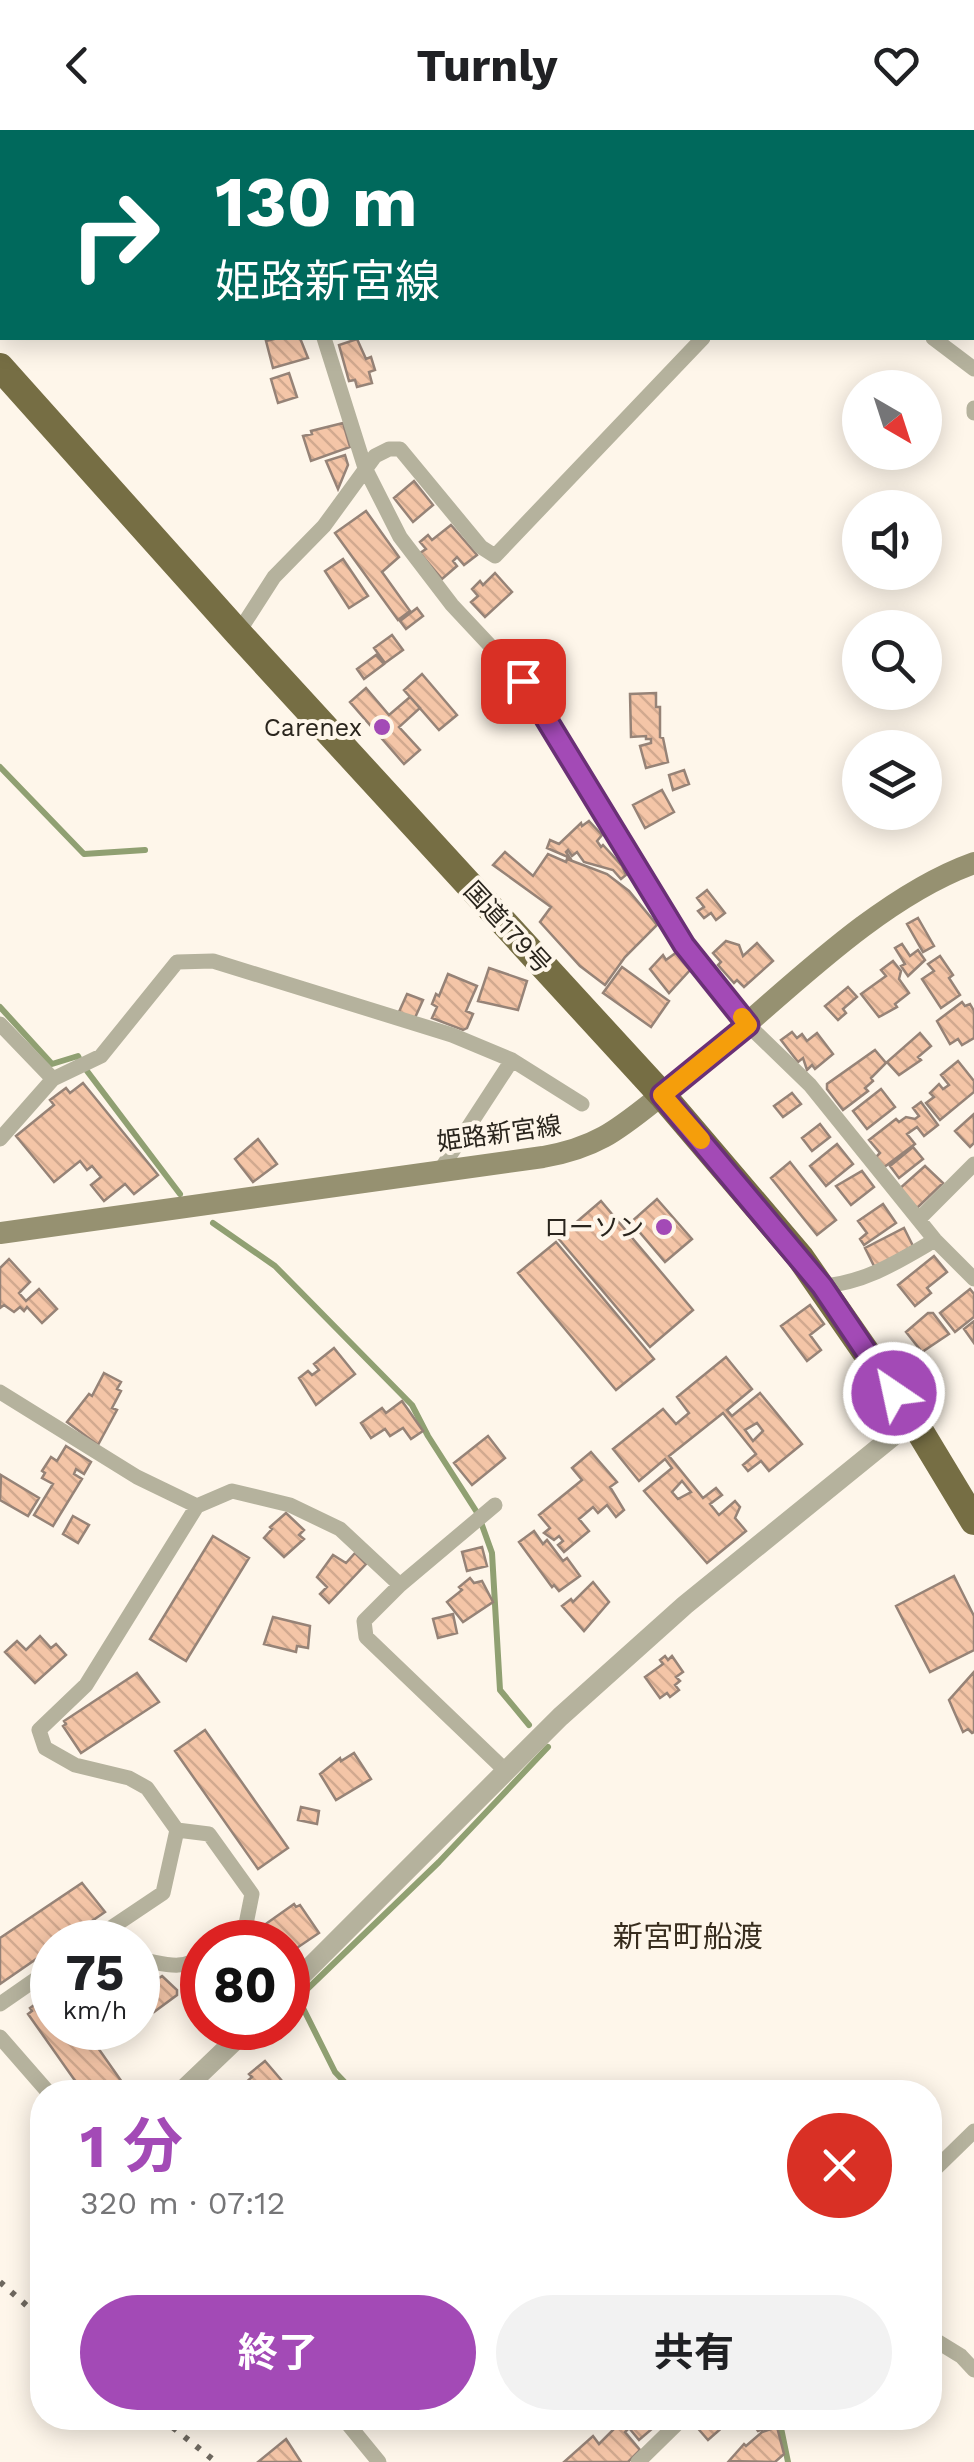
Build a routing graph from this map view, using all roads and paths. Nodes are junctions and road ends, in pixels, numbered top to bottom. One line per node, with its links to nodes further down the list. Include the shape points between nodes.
1 (325, 340): 6 (street)
2 (701, 340): 6 (street, via 495,556 400,449 388,449)
3 (935, 340): 5 (street)
4 (0, 367): 7 (highway, 国道179号)
5 (974, 370)
6 (365, 468): 7 (street, via 324,526 274,577); 10 (street, via 400,537 523,681 684,945)
7 (238, 634): 13 (highway, 国道179号)
8 (974, 864): 10 (main road, 姫路新宮線, via 943,874 864,926)
9 (0, 1024): 12 (street)
10 (748, 1025): 13 (main road, 姫路新宮線); 18 (street, via 810,1086)
11 (512, 1060): 12 (street, via 452,1035 212,962 176,962 101,1056); 14 (street); 17 (street)
12 (53, 1080): 15 (street)
13 (662, 1095): 17 (main road, 姫路新宮線, via 596,1144); 22 (highway, 国道179号)
14 (582, 1104)
15 (0, 1139)
16 (974, 1164): 18 (street)
17 (441, 1169): 19 (main road, 姫路新宮線)
18 (919, 1220): 20 (street)
19 (0, 1233)
20 (935, 1240): 21 (street); 22 (street, via 878,1273)
21 (974, 1279)
22 (822, 1286): 24 (highway, 国道179号)
23 (0, 1392): 26 (street, via 136,1477)
24 (912, 1420): 27 (highway, 国道179号); 29 (street, via 685,1605)
25 (495, 1505): 28 (street)
26 (197, 1506): 28 (street, via 232,1491 290,1505 340,1529); 30 (street, via 86,1685 39,1730 46,1748 75,1765 148,1788)
27 (974, 1521)
28 (400, 1585): 29 (street, via 364,1621 366,1638)
29 (507, 1772): 33 (street)
30 (176, 1830): 31 (street, via 163,1893); 32 (street, via 210,1834 252,1894)
31 (123, 1920)
32 (247, 1920)
33 (310, 1967)
34 (30, 1983): 35 (street)
35 (0, 2004)
36 (0, 2037): 38 (street)
37 (225, 2050): 39 (street)
38 (38, 2080)
39 (194, 2080)
40 (974, 2130): 41 (street)
41 (942, 2162)
42 (942, 2344): 43 (street)
43 (974, 2370)
44 (353, 2430): 46 (street)
45 (671, 2430): 47 (street)
46 (378, 2462)
47 (638, 2462)

